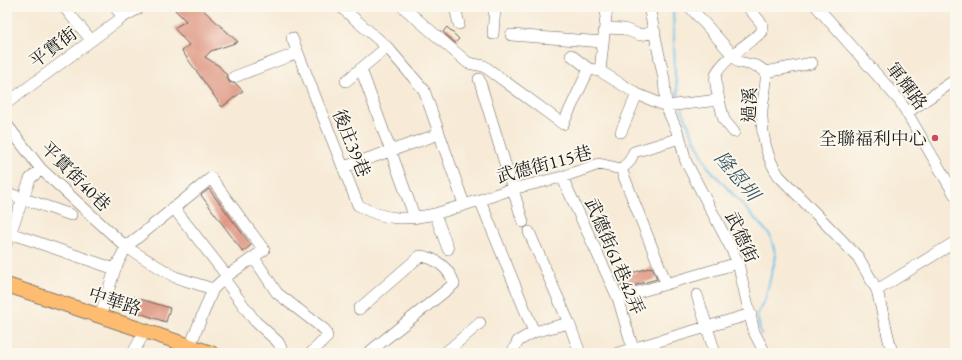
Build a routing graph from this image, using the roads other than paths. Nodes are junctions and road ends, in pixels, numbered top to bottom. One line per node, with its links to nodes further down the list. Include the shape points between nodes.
1 (64, 7): 20 (street)
2 (115, 7): 13 (street)
3 (141, 7): 13 (street, 平實街)
4 (341, 7): 22 (street)
5 (403, 7): 28 (street, via 468,63 484,66 563,124)
6 (454, 7): 14 (street)
7 (495, 7): 17 (street)
8 (607, 7): 15 (street)
9 (649, 7): 16 (street, 武德街)
10 (690, 7): 25 (street, 過溪)
11 (748, 7): 25 (street, via 762,24 762,32)
12 (817, 7): 39 (street, 軍輝路)
13 (123, 17): 20 (street, 平實街)
14 (459, 24)
15 (606, 28): 16 (street, via 624,29 640,35); 21 (street)
16 (655, 32): 38 (street, 武德街)
17 (493, 34)
18 (511, 35): 21 (street)
19 (292, 38): 23 (street, 後庄39巷)
20 (91, 40): 37 (street, 平實街)
21 (603, 42): 29 (street)
22 (387, 47): 27 (street); 43 (street, via 424,90)
23 (297, 53): 31 (street); 46 (street, 後庄39巷)
24 (571, 55): 28 (street)
25 (733, 55): 30 (street, 過溪, via 739,62 757,66); 36 (street, via 716,75)
26 (812, 63): 30 (street)
27 (361, 69): 34 (street); 45 (street, 後庄39巷)
28 (589, 69): 29 (street)
29 (600, 71): 35 (street)
30 (766, 72): 73 (street, 過溪, via 767,84 762,110 767,155 778,176 858,257)
31 (234, 77)
32 (479, 79): 50 (street)
33 (955, 80): 39 (street)
34 (346, 81)
35 (637, 94): 38 (street); 41 (street)
36 (719, 100): 38 (street); 42 (street, via 724,120)
37 (7, 103)
38 (666, 106): 44 (street, 武德街)
39 (908, 112): 52 (street, 軍輝路)
40 (7, 125): 47 (street, 平實街40巷)
41 (621, 132)
42 (734, 132)
43 (439, 134): 45 (street); 55 (street)
44 (680, 138): 48 (street, via 634,152 629,162); 67 (street, 武德街, via 686,162)
45 (391, 152): 46 (street); 59 (street, 後庄39巷)
46 (344, 167): 59 (street, 後庄39巷, via 358,205 372,214)
47 (41, 169): 53 (street, via 30,179); 64 (street, 平實街40巷)
48 (621, 169): 49 (street, 武德街115巷, via 599,164); 70 (street)
49 (562, 177): 50 (street, 武德街115巷); 75 (street, 武德街61巷42弄)
50 (512, 189): 54 (street, 武德街115巷); 60 (street)
51 (7, 193): 53 (street)
52 (955, 195)
53 (22, 199): 58 (street); 62 (street)
54 (480, 200): 55 (street, 後庄39巷); 83 (street)
55 (464, 204): 57 (street, 後庄39巷)
56 (173, 207): 64 (street); 66 (street, via 211,178 264,250); 69 (street)
57 (435, 214): 59 (street, 後庄39巷); 65 (street)
58 (71, 215)
59 (415, 218)
60 (523, 222)
61 (529, 232): 79 (street)
62 (8, 236): 68 (street)
63 (955, 242): 73 (street)
64 (126, 247): 68 (street); 72 (street, 平實街40巷, via 175,277)
65 (448, 249)
66 (254, 258): 69 (street); 89 (street, via 278,293 325,330 327,337)
67 (738, 263): 70 (street); 77 (street, 武德街)
68 (115, 269): 78 (street)
69 (225, 278): 72 (street); 88 (street, via 255,321 278,342)
70 (666, 283): 75 (street)
71 (7, 285): 78 (main road, 中華路)
72 (212, 289): 84 (street)
73 (877, 290): 97 (street)
74 (697, 295): 81 (street)
75 (618, 298): 85 (street, 武德街61巷42弄)
76 (359, 309): 90 (street, via 420,256 438,262 452,276 454,284)
77 (751, 314): 81 (street); 96 (street, 武德街, via 754,332)
78 (100, 317): 82 (main road, 中華路)
79 (569, 323): 83 (street); 93 (street)
80 (480, 324): 91 (street)
81 (707, 327): 85 (street); 95 (street)
82 (145, 331): 84 (main road, 中華路); 86 (street)
83 (534, 332): 92 (street, via 518,342)
84 (190, 346): 87 (main road, 中華路)
85 (633, 348): 94 (street)
86 (133, 353)
87 (211, 353)
88 (280, 353)
89 (311, 353)
90 (368, 353)
91 (445, 353)
92 (512, 353)
93 (580, 353)
94 (618, 353)
95 (715, 353)
96 (765, 353)
97 (892, 353)

